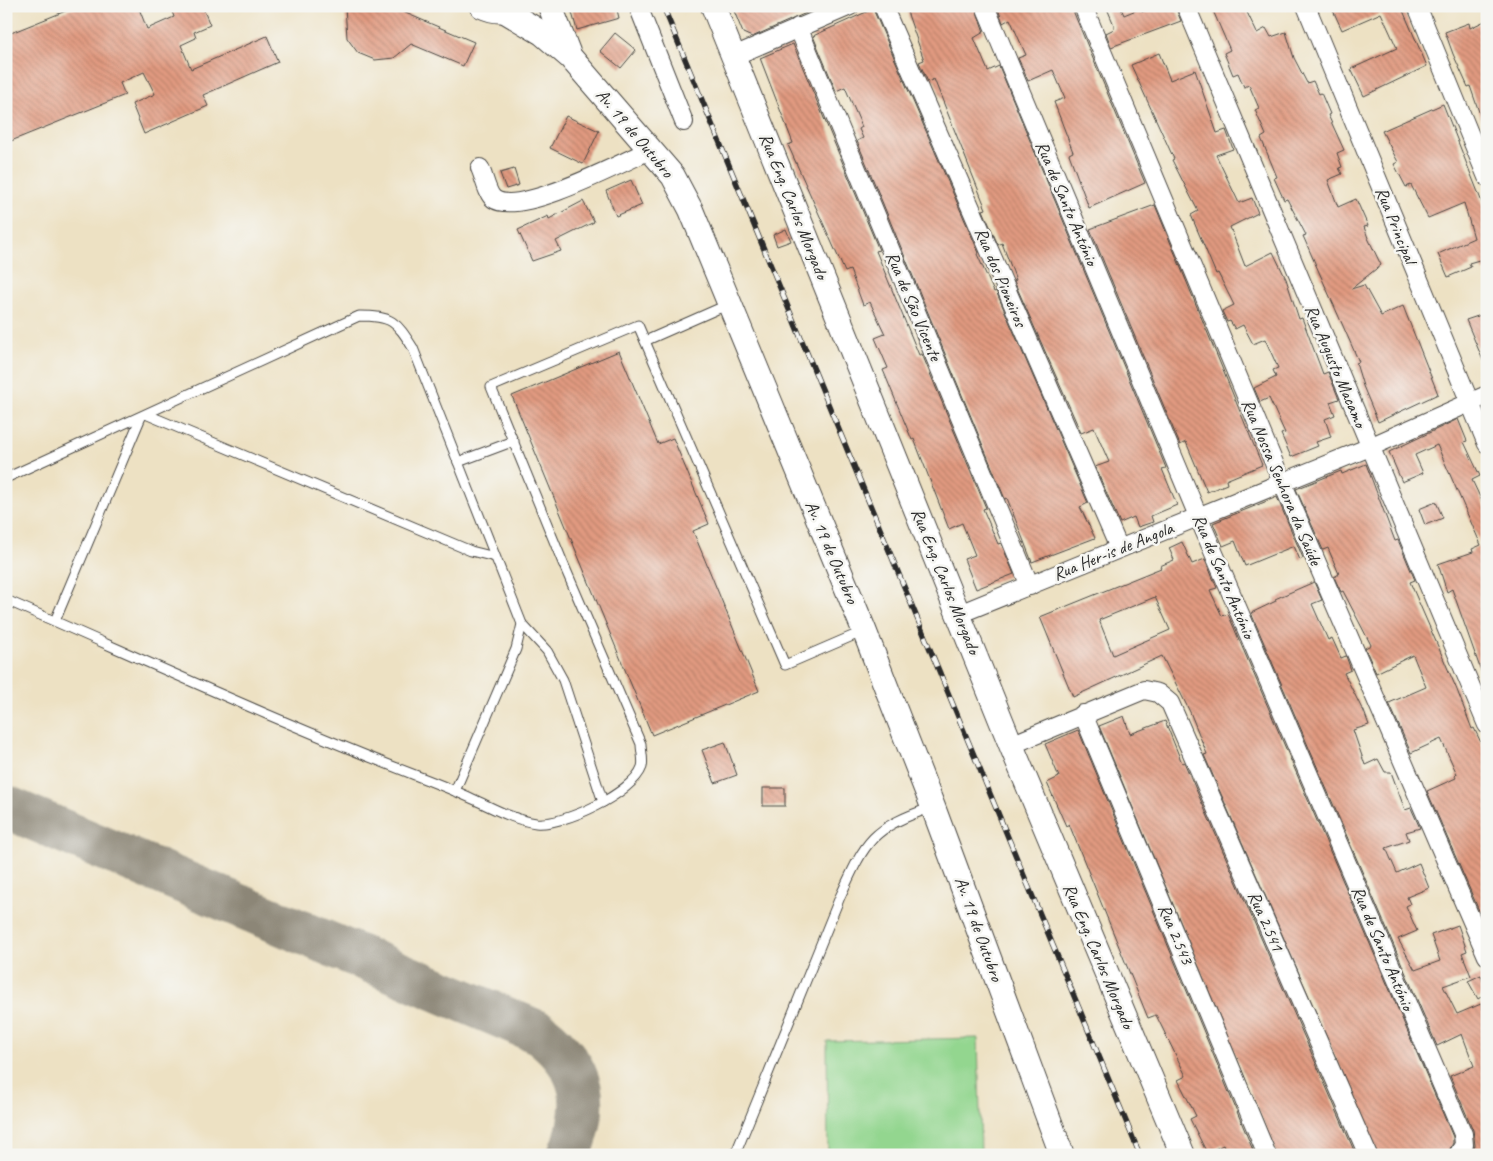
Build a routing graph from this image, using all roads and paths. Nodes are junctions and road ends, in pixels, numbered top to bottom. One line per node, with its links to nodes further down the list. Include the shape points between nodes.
1 (482, 6): 12 (street, Av. 19 de Outubro, via 490,10)
2 (550, 6): 15 (street)
3 (638, 6): 16 (street)
4 (713, 6): 14 (street, Rua Eng. Carlos Morgado)
5 (850, 6): 13 (street)
6 (883, 6): 32 (street, Rua dos Pioneiros)
7 (985, 6): 31 (street, Rua de Santo António)
8 (1083, 6): 30 (street, Rua Nossa Senhora da Saúde)
9 (1186, 6): 27 (street, Rua Augusto Macamo)
10 (1306, 6): 23 (street, Rua Principal)
11 (1417, 6): 19 (street)
12 (511, 9): 15 (street, Av. 19 de Outubro)
13 (798, 27): 14 (street); 34 (street, Rua de São Vicente)
14 (734, 56): 36 (street, Rua Eng. Carlos Morgado)
15 (571, 58): 17 (street, Av. 19 de Outubro)
16 (684, 122)
17 (652, 149): 18 (street, via 545,196 523,202 500,202 492,198); 20 (street, Av. 19 de Outubro, via 673,176 691,210)
18 (480, 168)
19 (1487, 177)
20 (729, 304): 21 (lane); 39 (street, Av. 19 de Outubro)
21 (645, 341): 25 (lane, via 638,325 491,387); 39 (lane, via 784,665)
22 (1487, 395): 23 (street, Rua Her-is de Angola)
23 (1468, 402): 26 (street, Rua Principal); 27 (street, Rua Her-is de Angola)
24 (144, 416): 28 (lane, via 359,316 382,316 400,328 413,348); 29 (lane); 33 (lane, via 471,551); 37 (lane)
25 (514, 441): 28 (lane); 44 (lane, via 640,744 643,765 638,776 627,788)
26 (1487, 444)
27 (1370, 447): 30 (street, Rua Her-is de Angola); 41 (street, Rua Augusto Macamo)
28 (458, 462): 33 (lane)
29 (6, 478)
30 (1282, 482): 31 (street, Rua Her-is de Angola); 46 (street, Rua Nossa Senhora da Saúde)
31 (1198, 516): 32 (street, Rua Her-is de Angola); 47 (street, Rua de Santo António, via 1463,1134)
32 (1119, 548): 34 (street, Rua Her-is de Angola)
33 (495, 557): 38 (lane)
34 (1030, 586): 36 (street, Rua Her-is de Angola)
35 (6, 600): 37 (lane)
36 (959, 614): 42 (street, Rua Eng. Carlos Morgado)
37 (55, 621): 43 (lane, via 367,756)
38 (522, 624): 43 (lane, via 516,649); 44 (lane, via 547,651 563,680)
39 (864, 630): 45 (street, Av. 19 de Outubro)
40 (1083, 714): 42 (street); 51 (street, Rua 2.543); 52 (street, Rua 2.541, via 1144,690 1158,693 1170,703)
41 (1487, 725)
42 (1011, 745): 50 (street, Rua Eng. Carlos Morgado)
43 (456, 791): 44 (lane, via 516,819 538,823 551,823)
44 (603, 802)
45 (933, 806): 48 (lane, via 886,826 859,857); 49 (street, Av. 19 de Outubro)
46 (1487, 956)
47 (1461, 1150)
48 (735, 1155)
49 (1062, 1155)
50 (1183, 1155)
51 (1267, 1155)
52 (1368, 1155)

